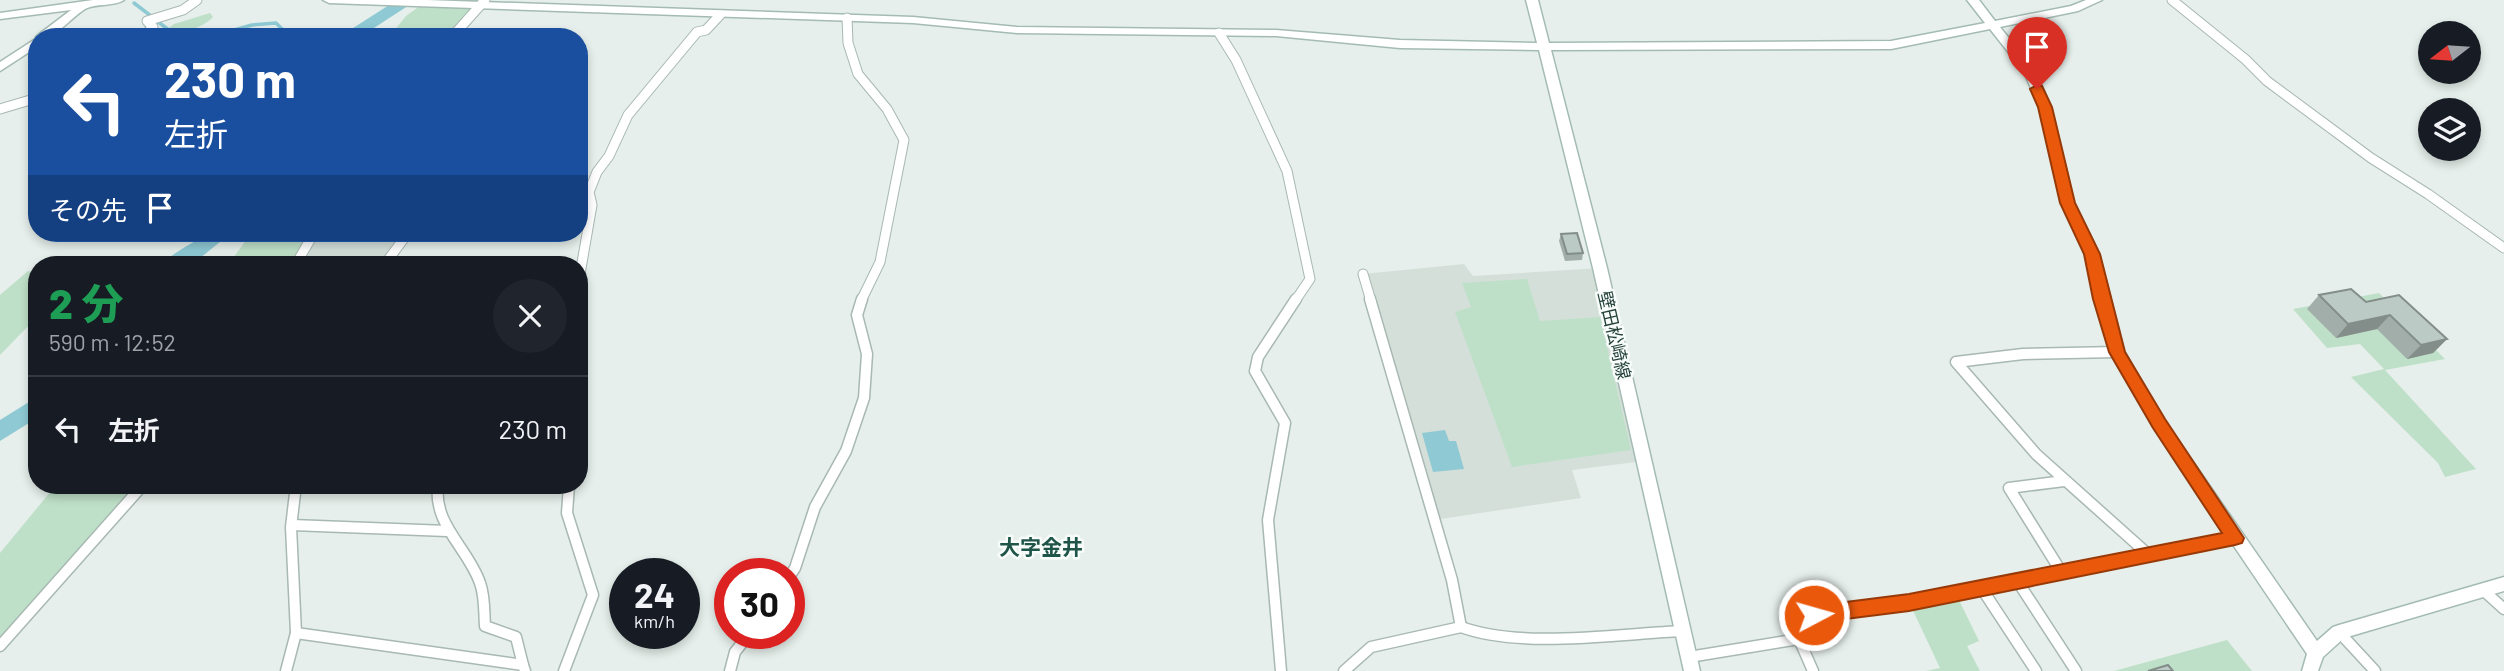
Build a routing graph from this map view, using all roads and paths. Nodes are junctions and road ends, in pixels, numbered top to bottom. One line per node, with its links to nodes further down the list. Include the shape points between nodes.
1 (118, 0): 8 (street)
2 (197, 0): 15 (street, via 183,10 147,21)
3 (329, 0): 9 (street)
4 (1532, 0): 19 (street, 壁田松崎線)
5 (1973, 0): 13 (street)
6 (2096, 0): 13 (street, via 2074,9)
7 (2172, 0): 24 (street, via 2267,81)
8 (87, 2): 11 (street); 14 (street)
9 (482, 3): 10 (street); 16 (street)
10 (720, 15): 12 (street); 23 (street, via 698,32 628,115 589,192)
11 (0, 16)
12 (847, 18): 17 (street, via 1017,30); 36 (street, via 848,43 858,74 887,109 904,140 880,262 857,315 867,354 864,398 846,451 815,507)
13 (1993, 25): 19 (street, via 1877,46); 26 (street, via 2029,71 2045,107 2068,203 2092,254)
14 (54, 28)
15 (152, 28)
16 (460, 28)
17 (1219, 33): 19 (street); 56 (street, via 1287,171 1310,279 1258,357 1255,372 1285,423 1268,520)
18 (28, 47): 20 (street)
19 (1544, 48): 44 (street, 壁田松崎線, via 1600,268)
20 (0, 67)
21 (28, 100): 22 (street)
22 (0, 108)
23 (588, 228)
24 (2504, 248)
25 (1363, 274): 43 (street, via 1452,580)
26 (2117, 352): 27 (street, via 1956,362); 34 (street)
27 (2064, 481): 35 (street); 37 (street, via 2008,488)
28 (135, 494): 48 (street)
29 (295, 494): 32 (street)
30 (435, 494): 33 (street)
31 (568, 494): 54 (street, via 567,513 593,595)
32 (292, 525): 33 (street); 46 (street)
33 (447, 531): 52 (street, via 480,582 485,626 516,637)
34 (2235, 538): 35 (street); 50 (street)
35 (2150, 556): 37 (street)
36 (798, 558)
37 (2062, 573): 38 (street)
38 (2018, 582): 40 (street); 60 (street)
39 (2504, 584): 41 (street)
40 (1982, 589): 47 (street, via 1814,615); 59 (street)
41 (2483, 590): 42 (street); 45 (street)
42 (2504, 609)
43 (1461, 627): 44 (street, via 1532,638); 57 (street, via 1371,647)
44 (1682, 631): 51 (street, 壁田松崎線)
45 (2339, 632): 50 (street); 62 (street)
46 (296, 633): 52 (street); 53 (street)
47 (1799, 639): 51 (street); 58 (street)
48 (0, 646)
49 (737, 649): 55 (street)
50 (2316, 653): 61 (street)
51 (1691, 664)
52 (524, 668)
53 (286, 671)
54 (564, 671)
55 (730, 671)
56 (1281, 671)
57 (1344, 671)
58 (1813, 671)
59 (2036, 671)
60 (2076, 671)
61 (2310, 671)
62 (2375, 671)

